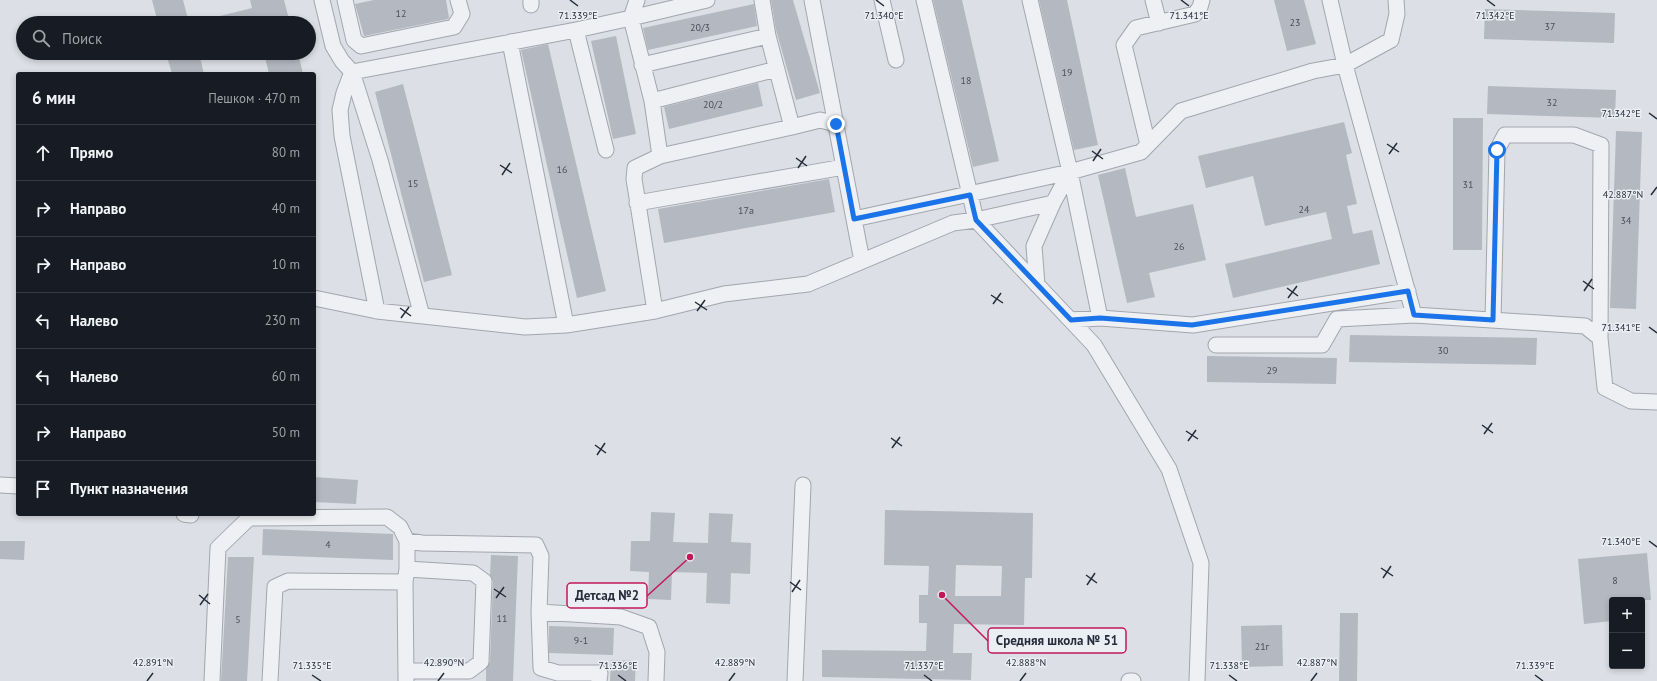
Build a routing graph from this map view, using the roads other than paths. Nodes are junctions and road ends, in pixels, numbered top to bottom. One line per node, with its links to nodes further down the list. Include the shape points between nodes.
1 (322, 0): 24 (lane, via 334,46)
2 (345, 0): 3 (lane, via 354,40 361,46 454,27 462,14)
3 (458, 0)
4 (637, 0): 15 (lane)
5 (707, 0): 15 (lane)
6 (762, 0): 18 (lane)
7 (812, 0): 26 (lane)
8 (882, 0): 20 (lane)
9 (924, 0): 33 (lane)
10 (1030, 0): 32 (lane)
11 (1153, 0): 16 (lane)
12 (1202, 0): 16 (lane, via 1195,14)
13 (1330, 0): 22 (lane)
14 (1396, 0): 22 (lane, via 1397,14 1391,40)
15 (631, 18): 17 (lane); 21 (lane)
16 (1159, 23): 28 (lane, via 1136,28 1124,45)
17 (576, 30): 19 (lane); 29 (lane)
18 (768, 36): 21 (lane); 23 (lane)
19 (510, 42): 24 (lane); 49 (lane)
20 (896, 60)
21 (642, 65): 25 (lane)
22 (1345, 65): 28 (lane, via 1313,71 1181,111); 40 (lane)
23 (777, 69): 25 (lane); 27 (lane)
24 (352, 72): 42 (lane, via 340,110 342,136); 45 (lane, via 380,160)
25 (652, 100): 30 (lane)
26 (836, 124): 27 (lane, via 820,120); 31 (lane)
27 (792, 126): 30 (lane)
28 (1148, 145): 32 (lane, via 1141,152)
29 (606, 150)
30 (660, 156): 34 (lane, via 635,168)
31 (844, 167): 34 (lane); 36 (lane)
32 (1070, 172): 33 (lane); 35 (lane); 46 (lane)
33 (970, 195): 36 (lane); 37 (lane)
34 (637, 203): 43 (lane)
35 (1053, 203): 37 (lane); 39 (lane, via 1034,246)
36 (854, 219): 38 (lane)
37 (976, 220): 38 (lane, via 953,223); 39 (lane)
38 (862, 261): 43 (lane, via 808,284 724,294)
39 (1037, 285): 47 (lane)
40 (1408, 291): 44 (lane); 46 (lane, via 1192,325)
41 (316, 298): 42 (lane)
42 (378, 311): 45 (lane)
43 (655, 311): 49 (lane)
44 (1414, 315): 48 (lane); 51 (lane, via 1337,320 1322,344)
45 (422, 316): 49 (lane, via 525,327)
46 (1100, 318): 47 (lane)
47 (1071, 320): 67 (lane, via 1094,345 1169,469 1201,563)
48 (1493, 320): 50 (lane, via 1585,326); 50 (lane, via 1497,150 1505,135 1574,135 1601,145)
49 (566, 324)
50 (1600, 338): 52 (lane, via 1605,388 1631,401)
51 (1216, 345)
52 (1657, 402)
53 (0, 485): 55 (lane)
54 (803, 485): 64 (lane)
55 (16, 486)
56 (406, 541): 57 (lane); 58 (lane, via 536,544 541,556); 60 (lane, via 400,527 387,517 249,518 218,548)
57 (406, 576): 59 (lane); 59 (lane, via 474,573 484,581 481,662 469,671); 61 (lane, via 288,581 275,587)
58 (539, 612): 62 (lane, via 541,668 558,673 600,673); 63 (lane, via 621,617 649,628 657,652)
59 (406, 676)
60 (212, 681)
61 (270, 681)
62 (600, 681)
63 (656, 681)
64 (795, 681)
65 (1129, 681): 66 (lane)
66 (1133, 681)
67 (1197, 681)

